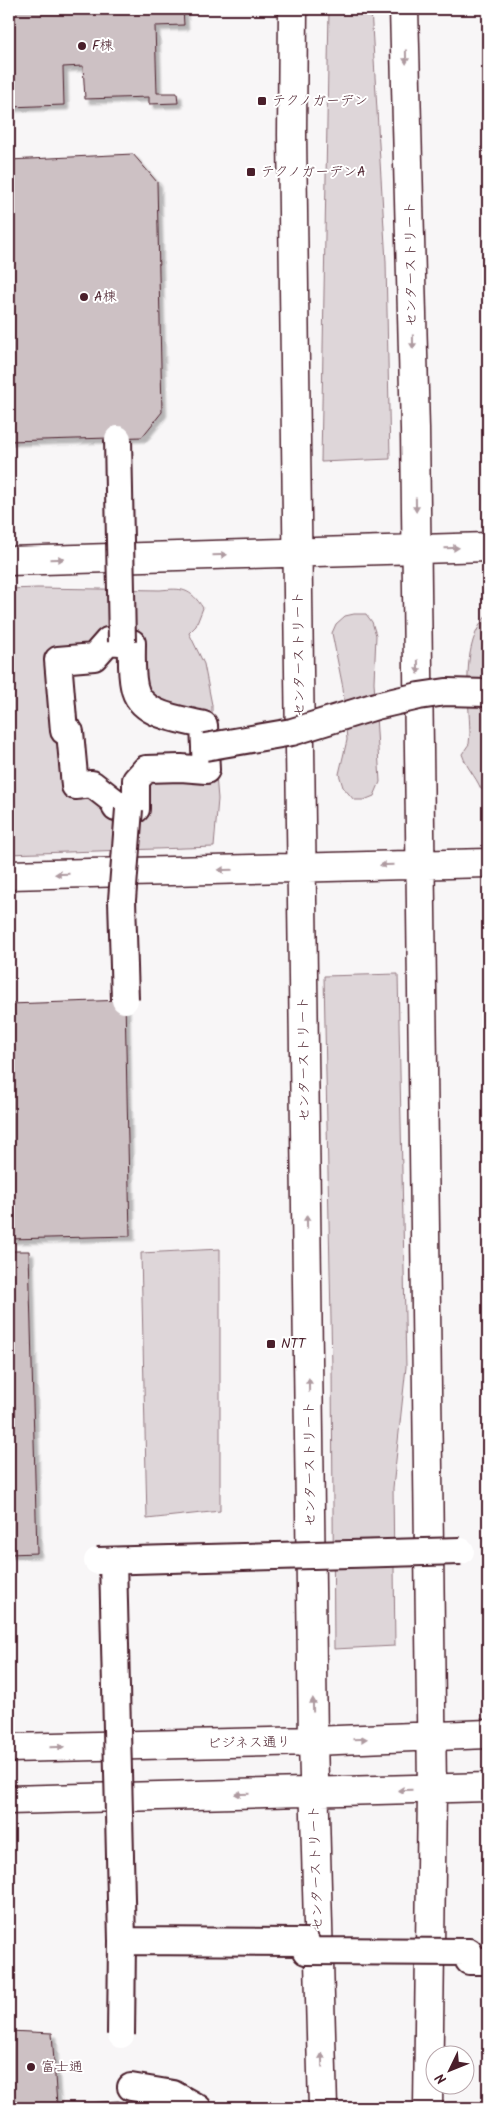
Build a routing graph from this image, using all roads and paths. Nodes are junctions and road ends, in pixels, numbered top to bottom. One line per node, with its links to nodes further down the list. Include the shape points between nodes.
1 (293, 9): 6 (street, センターストリート)
2 (404, 9): 5 (street, センターストリート, one-way to 5)
3 (118, 439): 8 (street, bridge)
4 (488, 547): 5 (street, one-way to 4)
5 (417, 549): 6 (street); 13 (street, センターストリート, one-way to 13)
6 (298, 552): 7 (street, one-way to 6); 14 (street, センターストリート)
7 (9, 561)
8 (122, 642): 10 (street, via 132,643 134,687 140,702 153,711 204,725); 11 (street, via 108,641 94,657 58,660 64,732 70,732 75,786 92,784 115,802 116,808)
9 (488, 693): 10 (street, bridge, via 446,692 419,696 367,708 292,732)
10 (205, 747): 11 (street, via 206,770 146,769 136,780 136,809)
11 (129, 809): 16 (street, bridge, via 122,900)
12 (488, 863): 13 (street)
13 (421, 864): 14 (street, one-way to 14); 19 (street, センターストリート)
14 (302, 868): 15 (street, one-way to 15); 20 (street, センターストリート, one-way to 14)
15 (9, 875)
16 (125, 1000)
17 (461, 1551): 26 (street, bridge, via 105,1560)
18 (488, 1734): 19 (street, ビジネス通り)
19 (431, 1736): 20 (street, ビジネス通り, one-way to 19); 23 (street, センターストリート)
20 (313, 1741): 21 (street, ビジネス通り, one-way to 20); 24 (street, センターストリート)
21 (9, 1748)
22 (488, 1787): 23 (street)
23 (432, 1789): 24 (street, one-way to 24); 32 (street, センターストリート)
24 (314, 1793): 25 (street, one-way to 25); 31 (street, センターストリート, one-way to 24)
25 (9, 1800)
26 (122, 1940): 27 (street, bridge, via 306,1942 306,1951 469,1952 469,1961); 28 (street, bridge)
27 (488, 1961)
28 (121, 2035)
29 (131, 2087): 30 (street, via 173,2094)
30 (198, 2108)
31 (323, 2108)
32 (428, 2108)

